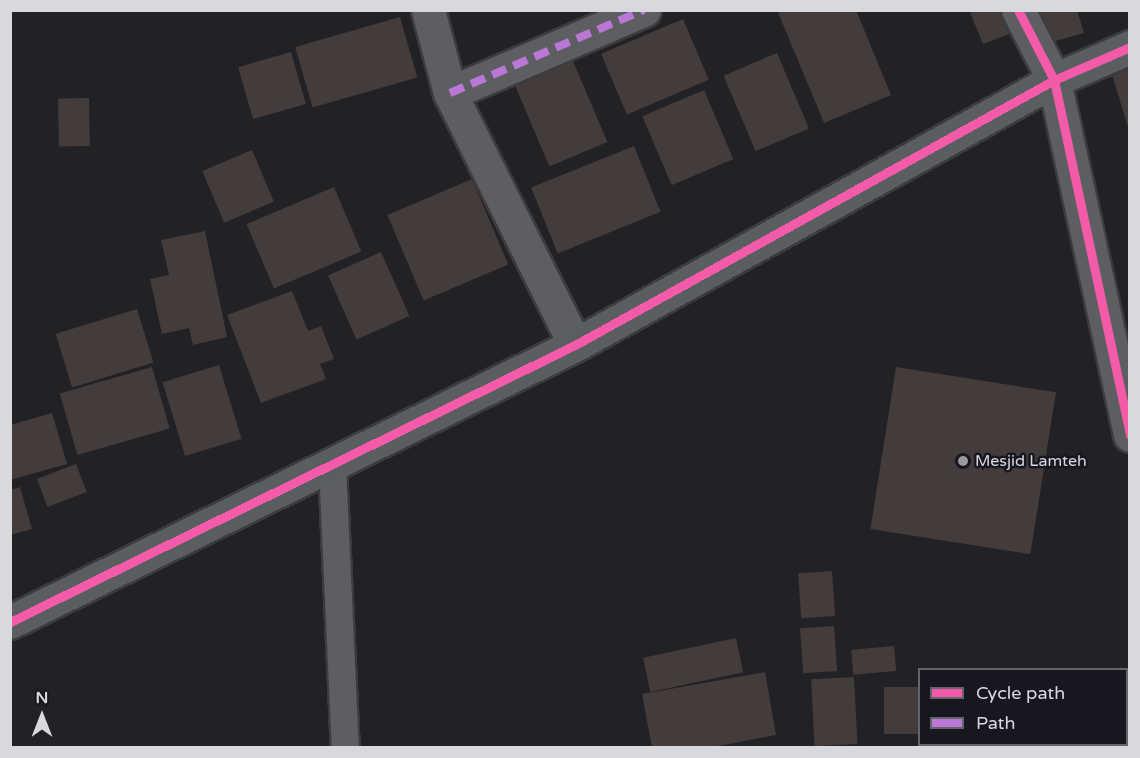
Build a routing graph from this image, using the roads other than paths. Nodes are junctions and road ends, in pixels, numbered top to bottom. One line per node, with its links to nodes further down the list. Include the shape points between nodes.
1 (428, 10): 6 (street)
2 (644, 10): 6 (street)
3 (1018, 10): 5 (street)
4 (1130, 48): 5 (street)
5 (1054, 80): 7 (street); 8 (street)
6 (450, 93): 7 (street)
7 (575, 345): 9 (street)
8 (1130, 435)
9 (332, 466): 10 (street); 11 (lane)
10 (10, 622)
11 (345, 747)

